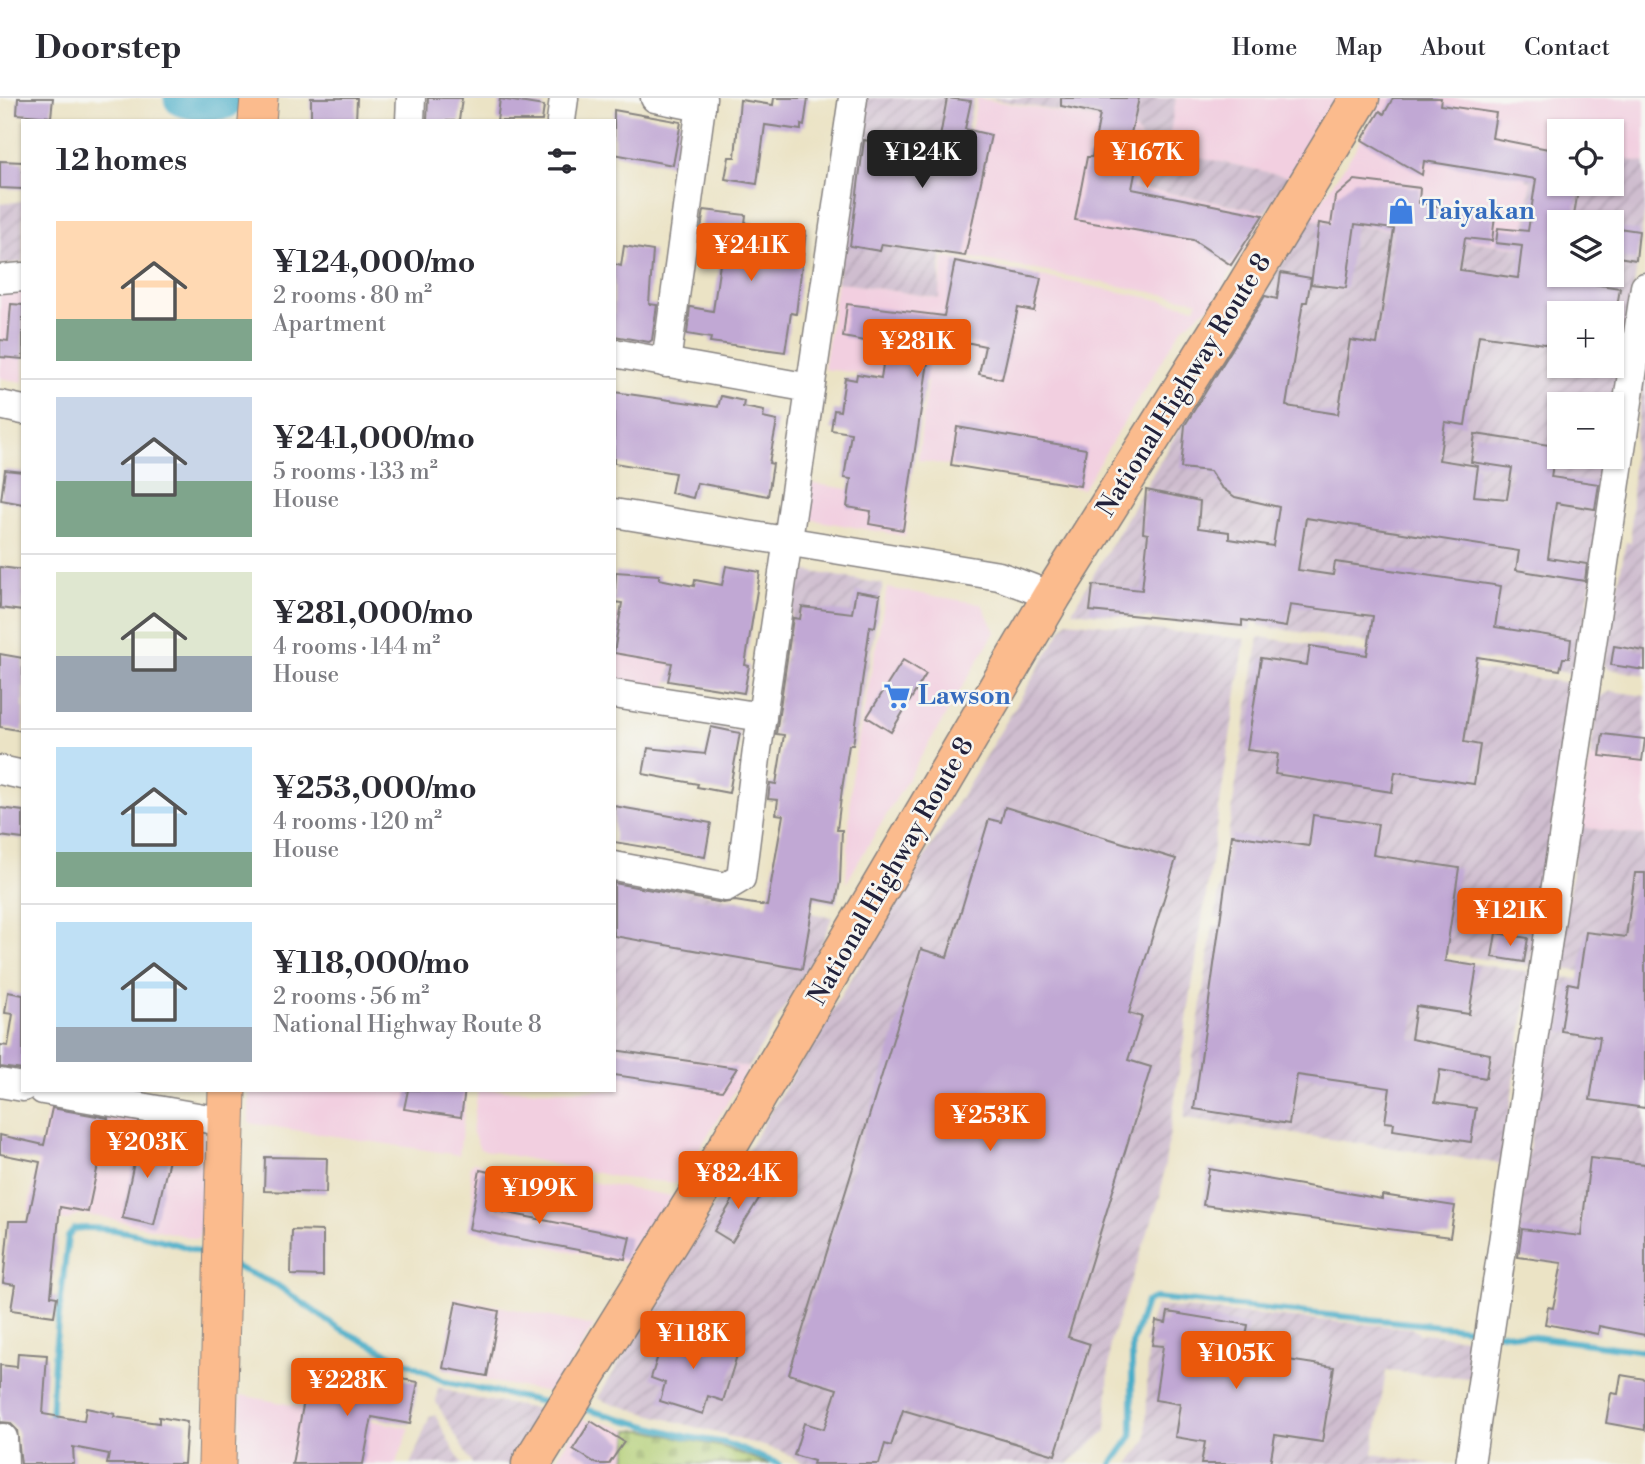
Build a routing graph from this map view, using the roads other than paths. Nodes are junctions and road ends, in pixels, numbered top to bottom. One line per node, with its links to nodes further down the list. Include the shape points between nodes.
1 (259, 98): 8 (main road)
2 (411, 98): 9 (street)
3 (564, 98): 10 (street)
4 (655, 98): 7 (street)
5 (853, 98): 16 (street)
6 (1360, 98): 21 (highway, National Highway Route 8)
7 (701, 102): 15 (street)
8 (257, 119)
9 (410, 119)
10 (561, 119)
11 (21, 277): 12 (street)
12 (0, 279)
13 (1645, 287): 33 (street)
14 (616, 353): 15 (street)
15 (666, 363): 16 (street)
16 (810, 388): 20 (street)
17 (0, 405): 18 (street)
18 (21, 410)
19 (616, 513): 20 (street)
20 (788, 543): 21 (street, via 999,576); 23 (street)
21 (1052, 596): 32 (highway, National Highway Route 8, via 793,1038)
22 (616, 694): 23 (street)
23 (762, 717): 26 (street, via 741,878 726,887)
24 (0, 770): 25 (street)
25 (21, 775)
26 (616, 866)
27 (0, 1083): 28 (street)
28 (21, 1087)
29 (66, 1092): 30 (street)
30 (227, 1106): 31 (main road)
31 (218, 1464)
32 (531, 1464)
33 (1470, 1464)

